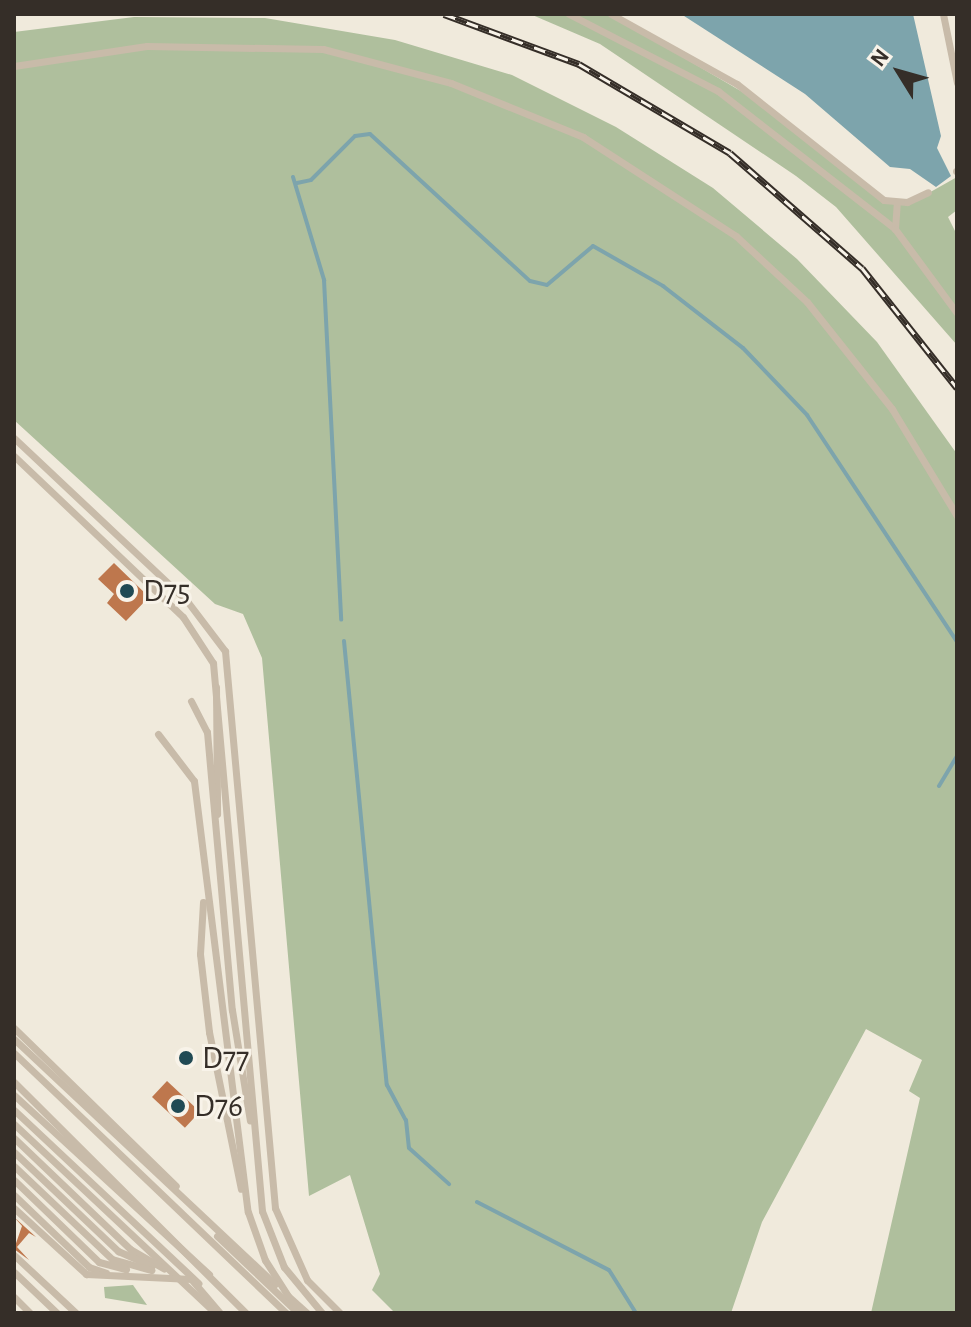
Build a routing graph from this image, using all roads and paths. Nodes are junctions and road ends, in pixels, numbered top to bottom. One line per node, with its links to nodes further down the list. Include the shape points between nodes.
1 (569, 14): 8 (lane, via 718,91)
2 (611, 14): 7 (lane, via 737,84)
3 (943, 14): 5 (lane)
4 (14, 66): 12 (lane, via 147,46 323,49 481,93 583,137 736,236 807,302 892,409)
5 (957, 83)
6 (928, 192): 7 (lane)
7 (897, 203): 8 (lane)
8 (895, 229): 9 (lane)
9 (957, 313)
10 (14, 438): 49 (lane, via 187,601 225,651 275,1208 307,1280)
11 (14, 456): 13 (lane, via 183,617 206,647)
12 (957, 516)
13 (217, 678): 16 (lane); 26 (lane)
14 (191, 701): 16 (lane, via 207,732)
15 (158, 734): 38 (lane, via 194,781 204,892 200,954 225,1133 265,1260)
16 (215, 828): 26 (lane, via 232,1010)
17 (14, 1028): 31 (lane, via 156,1162)
18 (14, 1039): 31 (lane); 46 (lane)
19 (14, 1053): 45 (lane)
20 (14, 1082): 36 (lane)
21 (14, 1095): 33 (lane)
22 (14, 1110): 37 (lane)
23 (14, 1124): 35 (lane)
24 (14, 1138): 35 (lane, via 130,1249)
25 (14, 1152): 35 (lane, via 118,1251)
26 (257, 1163): 48 (lane, via 275,1249)
27 (14, 1166): 35 (lane, via 112,1259)
28 (14, 1180): 35 (lane, via 99,1262)
29 (14, 1195): 35 (lane, via 96,1272)
30 (14, 1208): 35 (lane, via 86,1274)
31 (195, 1210): 38 (lane)
32 (14, 1255): 42 (lane)
33 (184, 1258): 36 (lane); 37 (lane)
34 (14, 1272): 41 (lane)
35 (176, 1275): 37 (lane); 43 (lane)
36 (221, 1281): 44 (lane)
37 (198, 1283): 43 (lane)
38 (288, 1296): 47 (lane)
39 (14, 1297): 40 (lane)
40 (30, 1313)
41 (57, 1313)
42 (76, 1313)
43 (217, 1313)
44 (246, 1313)
45 (286, 1313)
46 (298, 1313)
47 (307, 1313)
48 (322, 1313)
49 (340, 1313)

